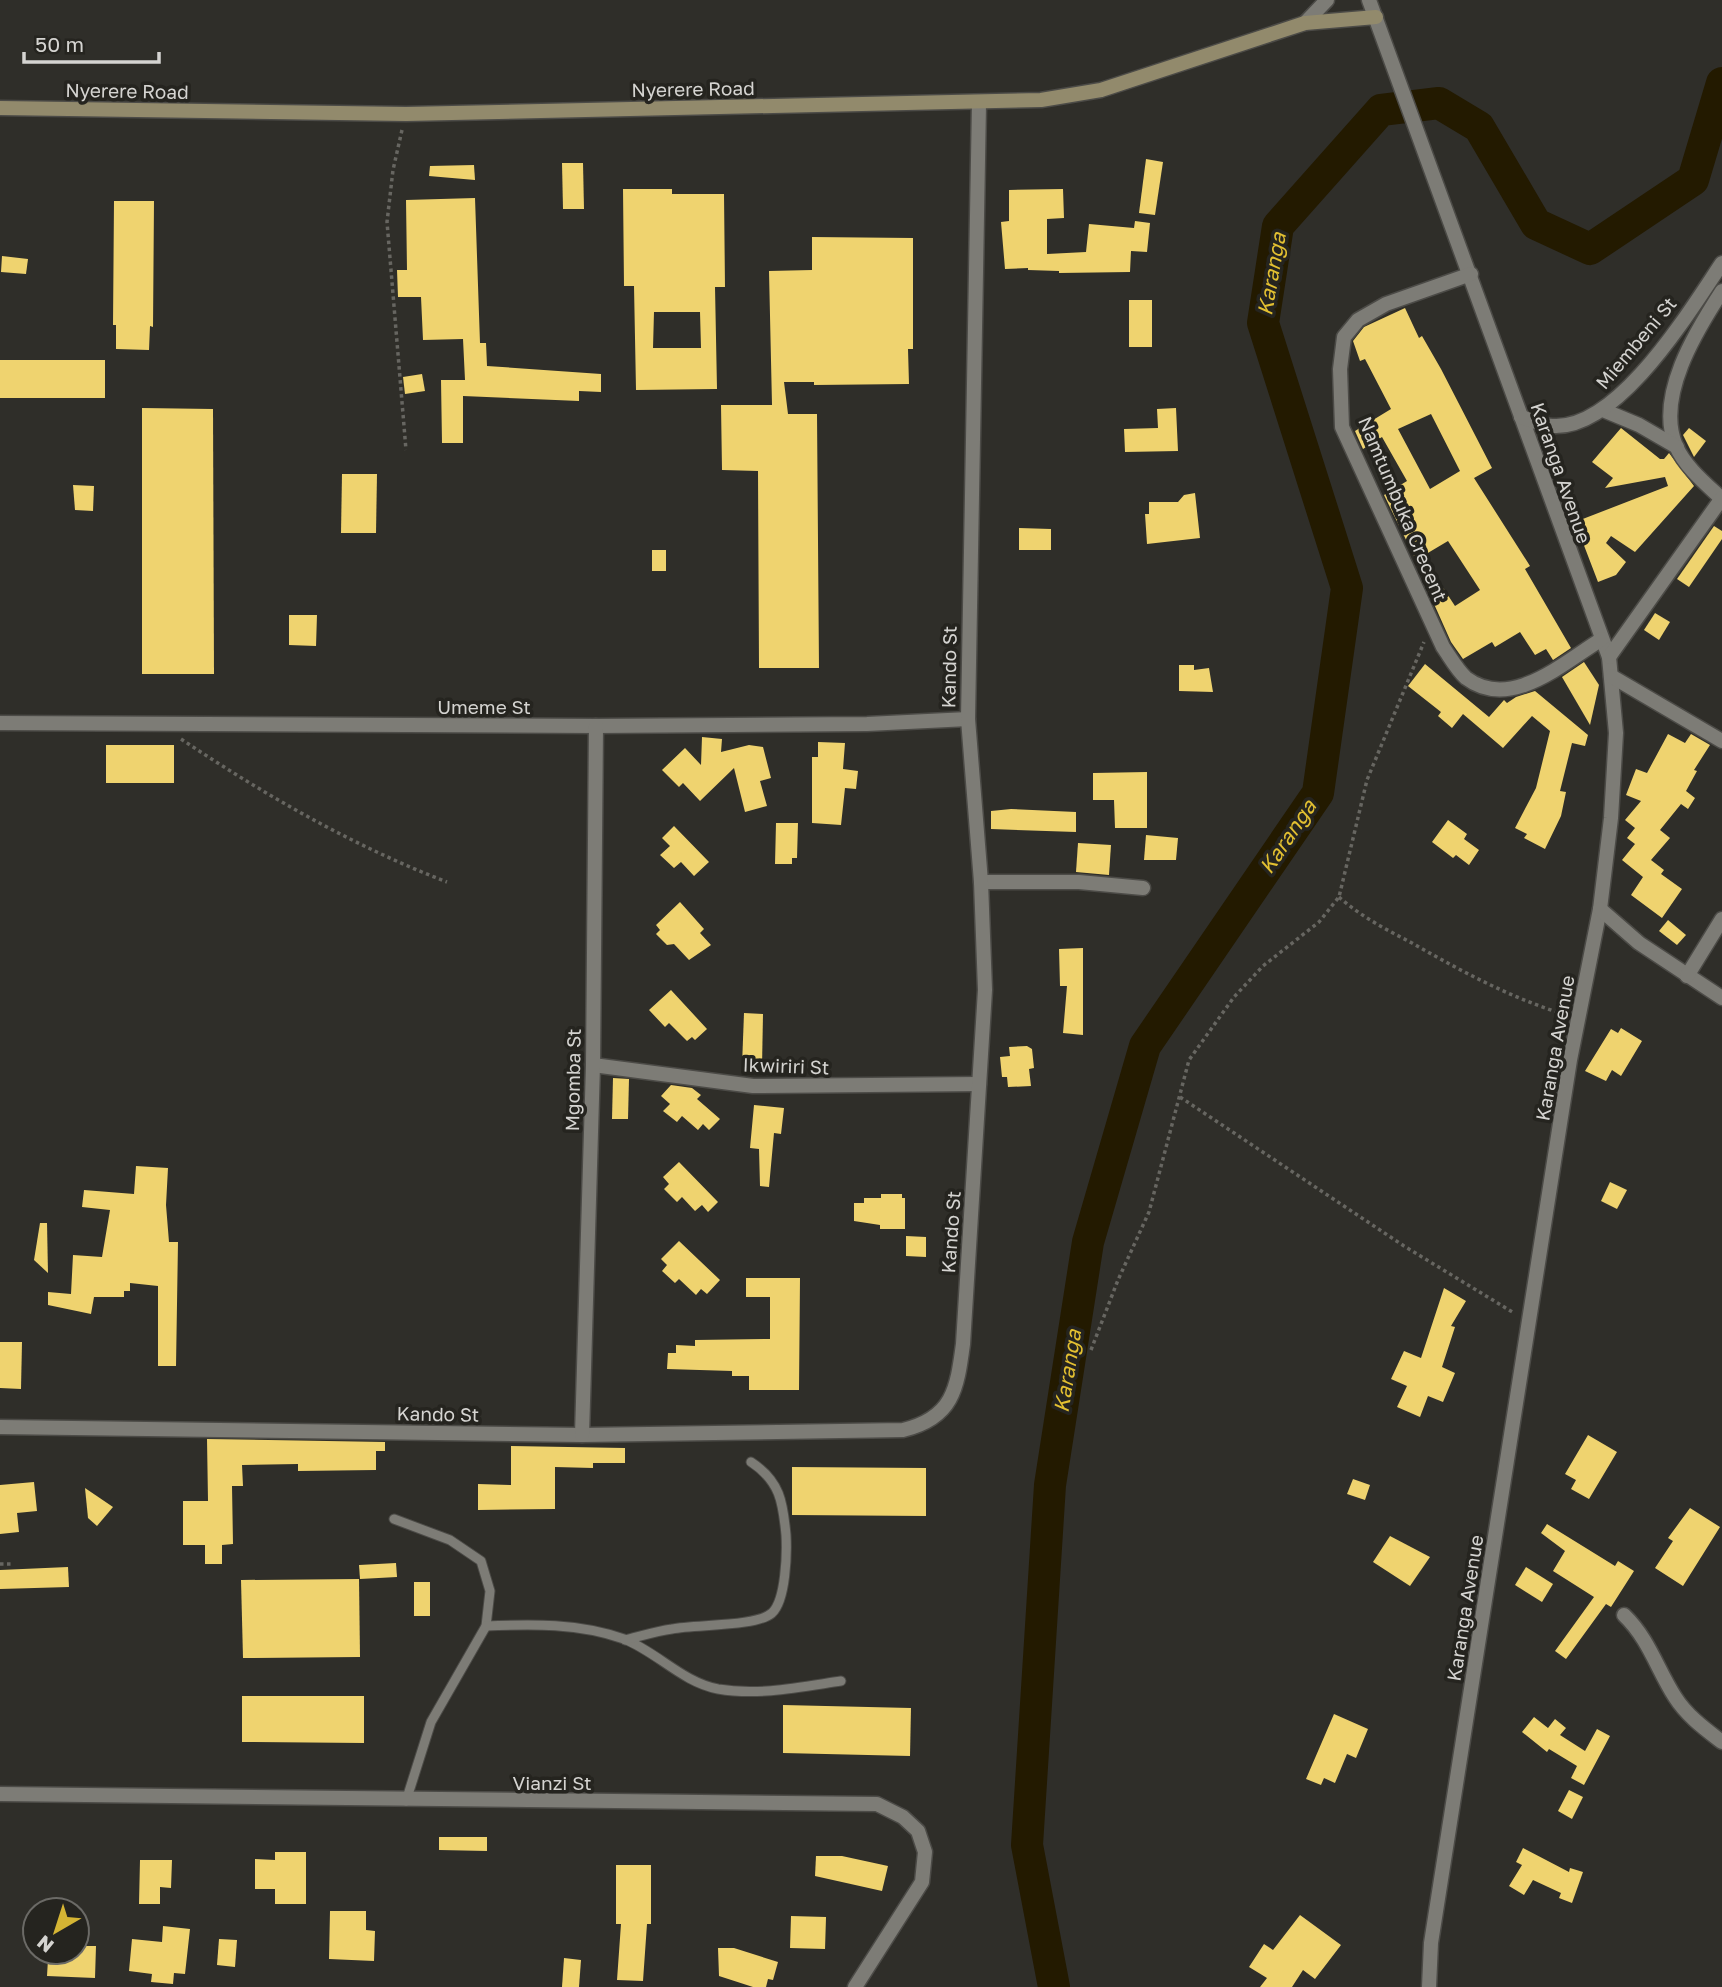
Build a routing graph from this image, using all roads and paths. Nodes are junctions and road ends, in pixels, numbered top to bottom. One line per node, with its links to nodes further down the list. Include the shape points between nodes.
1 (1327, 0): 4 (street)
2 (1369, 0): 3 (street, Karanga Avenue)
3 (1376, 17): 4 (street, Nyerere Road); 9 (street, Karanga Avenue)
4 (1305, 23): 5 (street, Nyerere Road, via 1101,90)
5 (979, 104): 7 (street, Nyerere Road); 20 (street, Kando St)
6 (0, 108): 7 (street, Nyerere Road)
7 (406, 114): 14 (path, via 387,222)
8 (1722, 263): 11 (street, Miembeni St, via 1681,323 1623,394)
9 (1471, 274): 12 (street, Karanga Avenue); 16 (street, Namtumbuka Crecent, via 1386,304 1358,320 1344,337 1340,369 1342,427)
10 (1722, 291): 13 (street, via 1683,360 1671,410)
11 (1602, 410): 12 (street, Miembeni St, via 1588,419 1552,426); 13 (street)
12 (1521, 417): 17 (street, Karanga Avenue)
13 (1676, 447): 15 (street)
14 (406, 450)
15 (1722, 498): 18 (street)
16 (1431, 624): 17 (street, Namtumbuka Crecent, via 1464,677 1496,691 1523,687); 28 (path, via 1367,780)
17 (1602, 639): 18 (street, Karanga Avenue)
18 (1609, 657): 19 (street, Karanga Avenue)
19 (1611, 676): 24 (street); 29 (street, Karanga Avenue, via 1616,733)
20 (968, 719): 23 (street, Umeme St); 26 (street, Kando St)
21 (0, 723): 22 (street, Umeme St)
22 (159, 724): 23 (street, Umeme St); 25 (path, via 304,816 390,860)
23 (596, 726): 34 (street, Mgomba St)
24 (1722, 741)
25 (447, 882)
26 (981, 882): 27 (street, via 1079,882); 35 (street, Kando St, via 985,990)
27 (1143, 888)
28 (1339, 897): 33 (path, via 1461,971 1523,1001); 36 (path, via 1319,922 1263,966 1234,997 1189,1059)
29 (1600, 909): 31 (street); 33 (street, Karanga Avenue)
30 (1722, 919): 31 (street)
31 (1687, 976): 32 (street)
32 (1722, 998)
33 (1578, 1018): 37 (street, Karanga Avenue)
34 (593, 1065): 35 (street, Ikwiriri St, via 753,1086); 40 (street, Mgomba St)
35 (979, 1084): 40 (street, Kando St, via 958,1385 946,1407 928,1424 904,1430)
36 (1180, 1097): 37 (path, via 1404,1246); 38 (path, via 1150,1212)
37 (1531, 1323): 53 (street, Karanga Avenue, via 1431,1943)
38 (1091, 1350)
39 (0, 1427): 40 (street, Kando St)
40 (582, 1435)
41 (751, 1462): 47 (lane, via 768,1473 783,1503 787,1549 775,1610 753,1620 673,1628)
42 (394, 1519): 46 (lane, via 450,1540 481,1561 490,1591)
43 (0, 1564): 44 (path)
44 (13, 1564)
45 (1625, 1615): 49 (street, via 1642,1632 1675,1698)
46 (486, 1626): 47 (lane, via 546,1624); 51 (lane, via 431,1722)
47 (625, 1640): 48 (lane, via 688,1678 718,1689 778,1691)
48 (841, 1681)
49 (1722, 1742)
50 (0, 1794): 51 (street, Vianzi St)
51 (407, 1801): 52 (street, Vianzi St, via 877,1804 903,1816 918,1831 925,1852 922,1882)
52 (855, 1987)
53 (1429, 1987)

